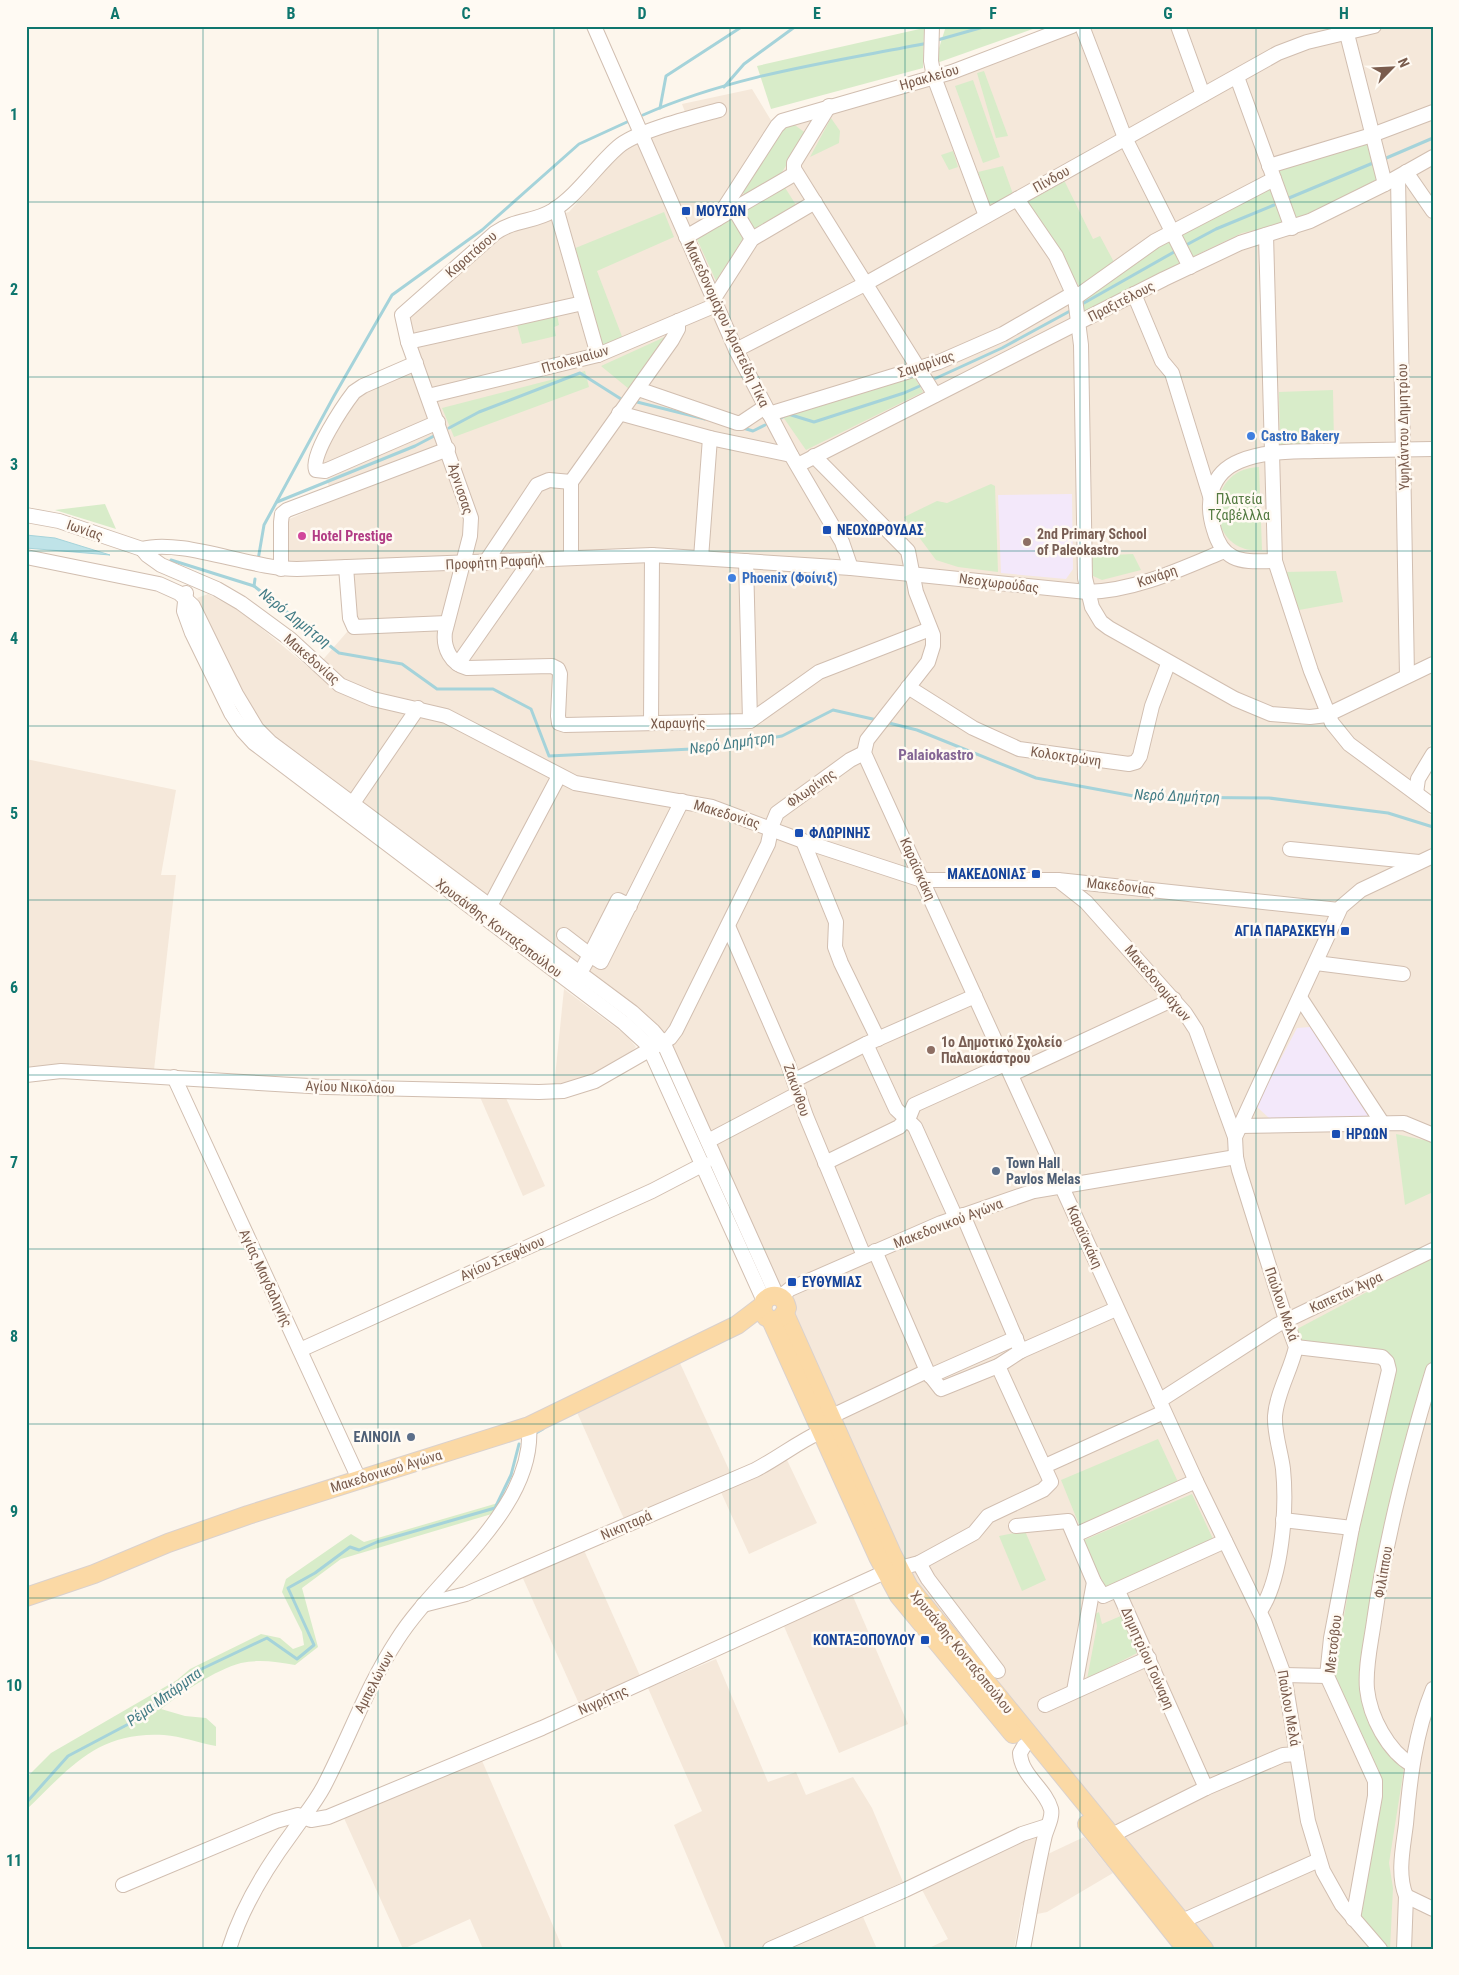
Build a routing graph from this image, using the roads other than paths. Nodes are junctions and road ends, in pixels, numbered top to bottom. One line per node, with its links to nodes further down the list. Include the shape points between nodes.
1 (594, 26): 14 (street, Μακεδονομάχου Αριστείδη Τίκα)
2 (1072, 26): 8 (street, Ηρακλείου)
3 (1082, 26): 16 (street)
4 (1178, 26): 10 (street)
5 (1374, 26): 6 (street, Πίνδου)
6 (1346, 29): 9 (street, Πίνδου, via 1288,49); 15 (street)
7 (932, 31): 8 (street)
8 (934, 77): 11 (street, Ηρακλείου); 27 (street)
9 (1237, 77): 10 (street, Πίνδου); 19 (street)
10 (1203, 95): 16 (street, Πίνδου)
11 (830, 106): 18 (street, via 794,163); 28 (street, Ηρακλείου, via 782,121)
12 (719, 110): 14 (street, Καρατάσου)
13 (1433, 112): 15 (street, Σαμαρίνας)
14 (641, 134): 24 (street, Καρατάσου, via 619,146); 32 (street, Μακεδονομάχου Αριστείδη Τίκα)
15 (1372, 135): 19 (street, Σαμαρίνας); 21 (street)
16 (1125, 138): 22 (street, Πίνδου); 30 (street)
17 (1433, 157): 20 (street, Πραξιτέλους)
18 (796, 173): 23 (street); 25 (street)
19 (1271, 173): 29 (street); 30 (street, Σαμαρίνας)
20 (1402, 175): 21 (street, Πραξιτέλους); 26 (street); 55 (street, Υψηλάντου Δημητρίου)
21 (1385, 184): 29 (street, Πραξιτέλους)
22 (1017, 199): 27 (street, Πίνδου); 37 (street, via 1056,256)
23 (815, 202): 33 (street); 35 (street)
24 (556, 208): 39 (street); 40 (street, Καρατάσου, via 542,216 511,223 495,233)
25 (734, 209): 28 (street); 33 (street)
26 (1433, 211)
27 (986, 216): 35 (street, Πίνδου)
28 (717, 219): 32 (street)
29 (1292, 228): 31 (street, Πραξιτέλους)
30 (1172, 231): 34 (street); 37 (street, Σαμαρίνας)
31 (1266, 235): 34 (street, Πραξιτέλους, via 1240,243); 58 (street)
32 (686, 237): 38 (street, Μακεδονομάχου Αριστείδη Τίκα)
33 (752, 239): 38 (street)
34 (1190, 267): 36 (street, Πραξιτέλους)
35 (865, 284): 44 (street, Πίνδου); 47 (street)
36 (1134, 294): 42 (street, Πραξιτέλους); 62 (street, via 1162,360 1172,374)
37 (1074, 295): 42 (street); 47 (street, Σαμαρίνας, via 991,340)
38 (715, 302): 41 (street, Πτολεμαίων); 44 (street, Μακεδονομάχου Αριστείδη Τίκα)
39 (584, 303): 43 (street); 45 (street)
40 (402, 315): 43 (street, Άρνισσας)
41 (678, 321): 45 (street, Πτολεμαίων); 48 (street, via 677,332)
42 (1079, 322): 49 (street, Πραξιτέλους); 80 (street)
43 (408, 342): 46 (street, Άρνισσας)
44 (736, 350): 51 (street, Μακεδονομάχου Αριστείδη Τίκα)
45 (598, 355): 50 (street, Πτολεμαίων)
46 (416, 363): 50 (street, Άρνισσας); 53 (street, via 354,392 316,453 314,465 316,470 325,471)
47 (918, 368): 49 (street); 51 (street, Σαμαρίνας)
48 (638, 388): 51 (street, Σαμαρίνας, via 737,423); 52 (street)
49 (935, 395): 59 (street, Πραξιτέλους)
50 (428, 396): 53 (street, Άρνισσας)
51 (767, 410): 60 (street, Μακεδονομάχου Αριστείδη Τίκα)
52 (619, 413): 54 (street); 61 (street)
53 (438, 422): 57 (street, Άρνισσας)
54 (710, 438): 60 (street); 69 (street)
55 (1404, 449): 56 (street); 58 (street); 87 (street, Υψηλάντου Δημητρίου)
56 (1433, 449)
57 (448, 450): 74 (street, Άρνισσας, via 471,518 470,536); 77 (street, via 287,510 282,514 281,522)
58 (1272, 453): 62 (street, via 1231,465 1217,480); 72 (street)
59 (814, 456): 60 (street); 78 (street, via 905,547)
60 (794, 460): 76 (street, Μακεδονομάχου Αριστείδη Τίκα, via 842,542)
61 (571, 482): 68 (street); 73 (street, via 549,480 537,485)
62 (1210, 496): 65 (street, via 1211,520)
63 (26, 515): 64 (street, Ιωνίας, via 59,521)
64 (142, 549): 77 (street, Προφήτη Ραφαήλ, via 160,546 183,549); 79 (street, Μακεδονίας, via 154,560)
65 (1224, 551): 72 (street, via 1242,560); 80 (street, Κανάρη, via 1141,583)
66 (652, 555): 68 (street, Προφήτη Ραφαήλ); 69 (street, Προφήτη Ραφαήλ); 92 (street)
67 (26, 557): 81 (street, via 159,584)
68 (571, 558): 70 (street, Προφήτη Ραφαήλ)
69 (701, 558): 71 (street, Προφήτη Ραφαήλ)
70 (531, 560): 73 (street, Προφήτη Ραφαήλ); 84 (street)
71 (746, 561): 76 (street, Προφήτη Ραφαήλ); 91 (street)
72 (1275, 561): 90 (street)
73 (485, 562): 74 (street, Προφήτη Ραφαήλ)
74 (461, 564): 75 (street, Προφήτη Ραφαήλ); 82 (street, Άρνισσας)
75 (346, 567): 77 (street, Προφήτη Ραφαήλ); 82 (street, via 350,618 354,626)
76 (851, 568): 78 (street, Νεοχωρούδας)
77 (281, 569)
78 (912, 573): 80 (street, Νεοχωρούδας); 83 (street)
79 (189, 577): 81 (street, Χρυσάνθης Κονταξοπούλου); 89 (street, Μακεδονίας, via 217,589 256,613 340,685 373,699)
80 (1087, 592): 85 (street, via 1094,612 1103,624)
81 (186, 598): 98 (street, Χρυσάνθης Κονταξοπούλου, via 199,616 236,694 257,729); 119 (street, Χρυσάνθης Κονταξοπούλου, via 184,610 192,633 231,713 254,743)
82 (447, 623): 84 (street, Άρνισσας, via 444,645)
83 (930, 629): 88 (street, via 932,654); 91 (street, via 819,672)
84 (458, 664): 92 (street, Χαραυγής, via 466,668 552,666 558,669 558,716 559,723 565,725)
85 (1168, 664): 88 (street, Κολοκτρώνη, via 1152,706 1140,756 1129,764 1019,749 973,728); 90 (street, via 1263,712 1294,717)
86 (1433, 664): 87 (street)
87 (1407, 676): 90 (street)
88 (908, 687): 93 (street, via 872,732)
89 (418, 708): 95 (street, Μακεδονίας, via 461,724); 98 (street)
90 (1328, 715): 96 (street, via 1348,744)
91 (750, 721): 92 (street, Χαραυγής)
92 (651, 723)
93 (864, 753): 100 (street, Φλωρίνης, via 780,810); 105 (street, Καραϊσκάκη)
94 (1433, 754): 96 (street, via 1418,779)
95 (559, 776): 97 (street, Μακεδονίας, via 592,787); 107 (street)
96 (1416, 793): 99 (street)
97 (682, 801): 100 (street, Μακεδονίας, via 712,807); 111 (street, via 601,962)
98 (354, 803): 107 (street, Χρυσάνθης Κονταξοπούλου)
99 (1433, 806)
100 (771, 828): 101 (street, Μακεδονίας); 109 (street, Φλωρίνης, via 768,844)
101 (804, 841): 105 (street, Μακεδονίας); 118 (street, via 836,922 835,947)
102 (1290, 849): 104 (street)
103 (1433, 856): 104 (street, Παύλου Μελά)
104 (1420, 862): 108 (street, Παύλου Μελά, via 1361,890)
105 (922, 880): 106 (street, Μακεδονίας); 115 (street, Καραϊσκάκη)
106 (1058, 880): 108 (street, Μακεδονίας); 116 (street, Μακεδονομάχων, via 1086,902)
107 (490, 906): 113 (street, Χρυσάνθης Κονταξοπούλου)
108 (1339, 910): 112 (street, Παύλου Μελά)
109 (728, 926): 119 (street, Φλωρίνης, via 676,1030); 123 (street, Ζακύνθου)
110 (564, 934): 111 (street)
111 (590, 955): 113 (street)
112 (1316, 963): 114 (street); 117 (street, Παύλου Μελά)
113 (580, 972): 119 (street, Χρυσάνθης Κονταξοπούλου, via 632,1012)
114 (1403, 974)
115 (975, 996): 118 (street); 120 (street, Καραϊσκάκη)
116 (1174, 999): 120 (street); 126 (street, Μακεδονομάχων, via 1196,1030)
117 (1301, 999): 125 (street); 126 (street, Παύλου Μελά)
118 (872, 1042): 123 (street); 124 (street, via 896,1110)
119 (657, 1045): 122 (street, Αγίου Νικολάου, via 595,1080 555,1092 326,1087); 128 (street, Χρυσάνθης Κονταξοπούλου); 131 (street, Χρυσάνθης Κονταξοπούλου)
120 (1010, 1068): 124 (street, via 914,1105); 132 (street, Καραϊσκάκη)
121 (26, 1075): 122 (street, Αγίου Νικολάου, via 62,1071)
122 (174, 1077): 141 (street, Αγίας Μαγδαληνής)
123 (797, 1087): 128 (street); 130 (street, Ζακύνθου)
124 (906, 1120): 130 (street, via 899,1127); 133 (street, via 915,1128)
125 (1383, 1124): 126 (street); 127 (street, via 1404,1123)
126 (1237, 1131): 129 (street, Παύλου Μελά)
127 (1433, 1135)
128 (708, 1141): 136 (street, Χρυσάνθης Κονταξοπούλου)
129 (1236, 1156): 132 (street, Μακεδονικού Αγώνα); 138 (street, Παύλου Μελά)
130 (826, 1163): 135 (street, Ζακύνθου)
131 (704, 1164): 136 (street, Χρυσάνθης Κονταξοπούλου); 141 (street, Αγίου Στεφάνου, via 652,1191)
132 (1063, 1185): 133 (street, Μακεδονικού Αγώνα, via 1034,1191); 137 (street, Καραϊσκάκη)
133 (959, 1217): 135 (street, Μακεδονικού Αγώνα); 139 (street)
134 (1433, 1250): 138 (street, Καπετάν Άγρα)
135 (869, 1254): 136 (street, Μακεδονικού Αγώνα, via 814,1278); 144 (street, Ζακύνθου)
136 (774, 1307): 148 (main road, Χρυσάνθης Κονταξοπούλου); 149 (main road, Μακεδονικού Αγώνα)
137 (1116, 1309): 139 (street); 146 (street, Καραϊσκάκη)
138 (1286, 1320): 140 (street, Παύλου Μελά); 146 (street, Καπετάν Άγρα)
139 (1019, 1344): 142 (street); 144 (street, Νικηταρά)
140 (1296, 1347): 153 (street, Παύλου Μελά, via 1275,1419 1284,1485); 155 (street, Μετσόβου, via 1382,1357 1388,1362 1389,1370)
141 (300, 1350): 151 (street, Αγίας Μαγδαληνής)
142 (998, 1366): 144 (street, via 944,1389 936,1385); 150 (street)
143 (1433, 1370): 147 (street, Φιλίππου)
144 (929, 1373): 148 (street, Νικηταρά)
145 (1433, 1388): 147 (street)
146 (1162, 1406): 150 (street, Καπετάν Άγρα); 152 (street, Καραϊσκάκη)
147 (1421, 1410): 174 (street, Φιλίππου, via 1392,1524 1367,1690 1392,1750)
148 (826, 1424): 159 (main road, Χρυσάνθης Κονταξοπούλου); 163 (street, Νικηταρά, via 790,1447 783,1456 755,1470 466,1594)
149 (529, 1426): 151 (main road, Μακεδονικού Αγώνα); 163 (street, Αμπελώνων, via 527,1456 510,1500 485,1535)
150 (1045, 1466): 158 (street, Νιγρήτης, via 1050,1484 1043,1490 988,1516 974,1533)
151 (359, 1479): 162 (main road, Μακεδονικού Αγώνα, via 168,1543 94,1574)
152 (1196, 1481): 156 (street); 157 (street, Καραϊσκάκη)
153 (1283, 1520): 155 (street); 164 (street, Παύλου Μελά, via 1276,1575 1269,1598)
154 (1016, 1526): 156 (street, via 1068,1521)
155 (1352, 1528): 168 (street, Μετσόβου)
156 (1075, 1535): 160 (street)
157 (1225, 1541): 161 (street); 164 (street, Καραϊσκάκη)
158 (918, 1564): 159 (street, Νιγρήτης); 166 (street)
159 (892, 1570): 172 (main road, Χρυσάνθης Κονταξοπούλου, via 899,1596); 176 (street, Νιγρήτης, via 542,1728 328,1817 316,1820); 178 (main road, Χρυσάνθης Κονταξοπούλου)
160 (1094, 1582): 161 (street, Δημητρίου Γούναρη, via 1103,1596); 170 (street)
161 (1118, 1591): 165 (street, Δημητρίου Γούναρη)
162 (26, 1597)
163 (423, 1605): 176 (street, Αμπελώνων, via 378,1673 323,1787)
164 (1260, 1611): 167 (street, Παύλου Μελά)
165 (1149, 1658): 170 (street); 175 (street, Δημητρίου Γούναρη)
166 (998, 1671)
167 (1284, 1675): 168 (street); 173 (street, Παύλου Μελά)
168 (1326, 1676): 183 (street, Μετσόβου, via 1375,1781)
169 (1433, 1689): 174 (street, via 1424,1711)
170 (1074, 1691): 171 (street)
171 (1045, 1706)
172 (1024, 1746): 177 (street, via 1020,1755 1024,1768 1051,1810); 188 (main road, Χρυσάνθης Κονταξοπούλου)
173 (1297, 1754): 175 (street, via 1283,1755); 179 (street, Παύλου Μελά, via 1308,1821)
174 (1412, 1765): 181 (street, via 1401,1864)
175 (1206, 1788): 178 (street)
176 (304, 1817): 180 (street, Νιγρήτης, via 276,1820); 185 (street, Αμπελώνων, via 264,1875 236,1927)
177 (1047, 1826): 186 (street, via 1022,1834 897,1894); 187 (street)
178 (1112, 1835): 184 (main road, Χρυσάνθης Κονταξοπούλου)
179 (1319, 1860): 183 (street, Παύλου Μελά, via 1331,1888); 184 (street)
180 (123, 1885)
181 (1406, 1896): 182 (street); 191 (street)
182 (1433, 1909)
183 (1353, 1919): 190 (street, Παύλου Μελά)
184 (1182, 1921): 189 (main road, Χρυσάνθης Κονταξοπούλου)
185 (229, 1949)
186 (770, 1949)
187 (1023, 1949)
188 (1186, 1949)
189 (1204, 1949)
190 (1380, 1949)
191 (1404, 1949)

